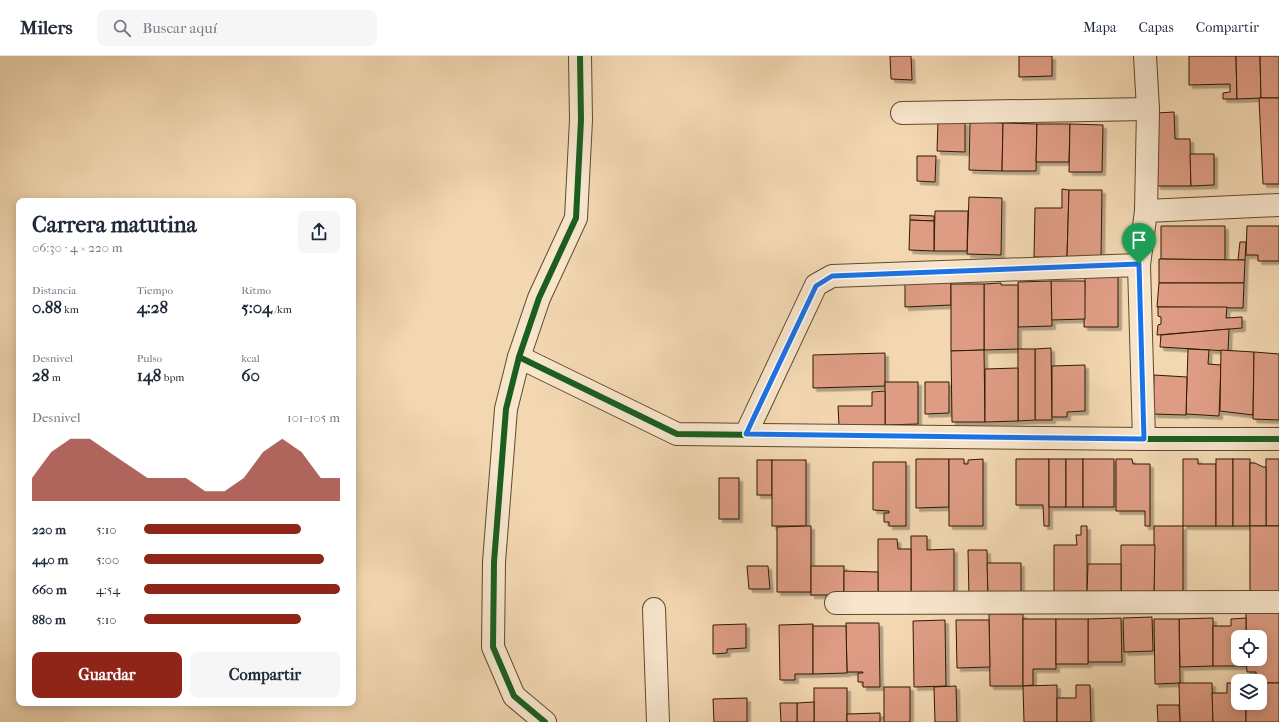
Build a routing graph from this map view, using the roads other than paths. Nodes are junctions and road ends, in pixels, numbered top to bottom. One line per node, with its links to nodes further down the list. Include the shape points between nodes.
1 (580, 56): 8 (street, via 581,120 576,218 539,298)
2 (1146, 56): 3 (street)
3 (1148, 109): 4 (street); 6 (street)
4 (902, 113)
5 (1279, 205): 6 (street)
6 (1146, 211): 7 (street)
7 (1139, 264): 9 (street, via 832,276 816,286); 10 (street)
8 (519, 357): 9 (street, via 677,434); 15 (street, via 506,409 494,562 493,647 514,696)
9 (746, 434): 10 (street)
10 (1144, 439): 11 (street)
11 (1279, 439)
12 (1279, 602): 13 (street)
13 (836, 603)
14 (654, 609): 16 (street)
15 (545, 722)
16 (658, 722)

